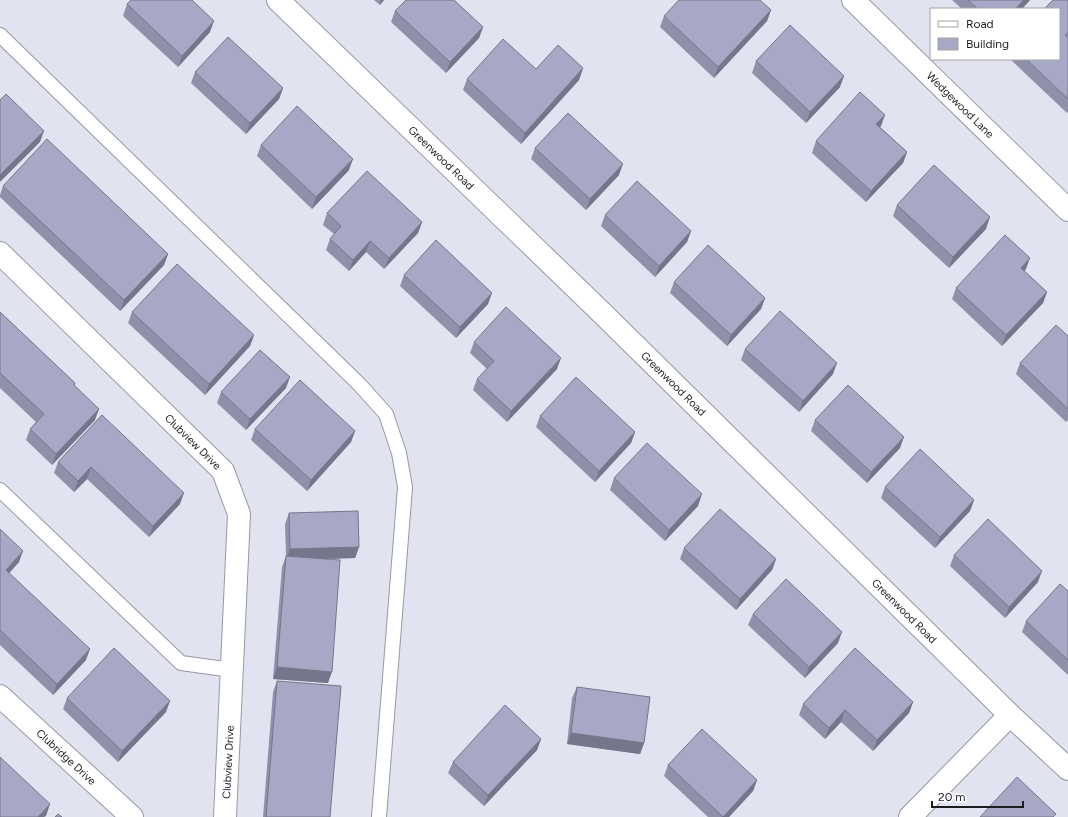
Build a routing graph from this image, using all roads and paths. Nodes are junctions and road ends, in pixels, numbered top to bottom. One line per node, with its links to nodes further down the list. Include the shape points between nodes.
1 (278, 0): 9 (street, Greenwood Road, via 601,312)
2 (853, 0): 4 (street, Wedgewood Lane)
3 (0, 35): 13 (lane, via 354,378 386,414 399,453 406,487)
4 (1068, 210)
5 (0, 253): 7 (street, Clubview Drive, via 223,471 239,514)
6 (0, 490): 7 (lane, via 181,663)
7 (232, 670): 12 (street, Clubview Drive)
8 (0, 696): 11 (street, Clubridge Drive)
9 (1010, 715): 10 (street, Greenwood Road); 14 (street)
10 (1068, 769)
11 (132, 817)
12 (225, 817)
13 (379, 817)
14 (910, 817)

